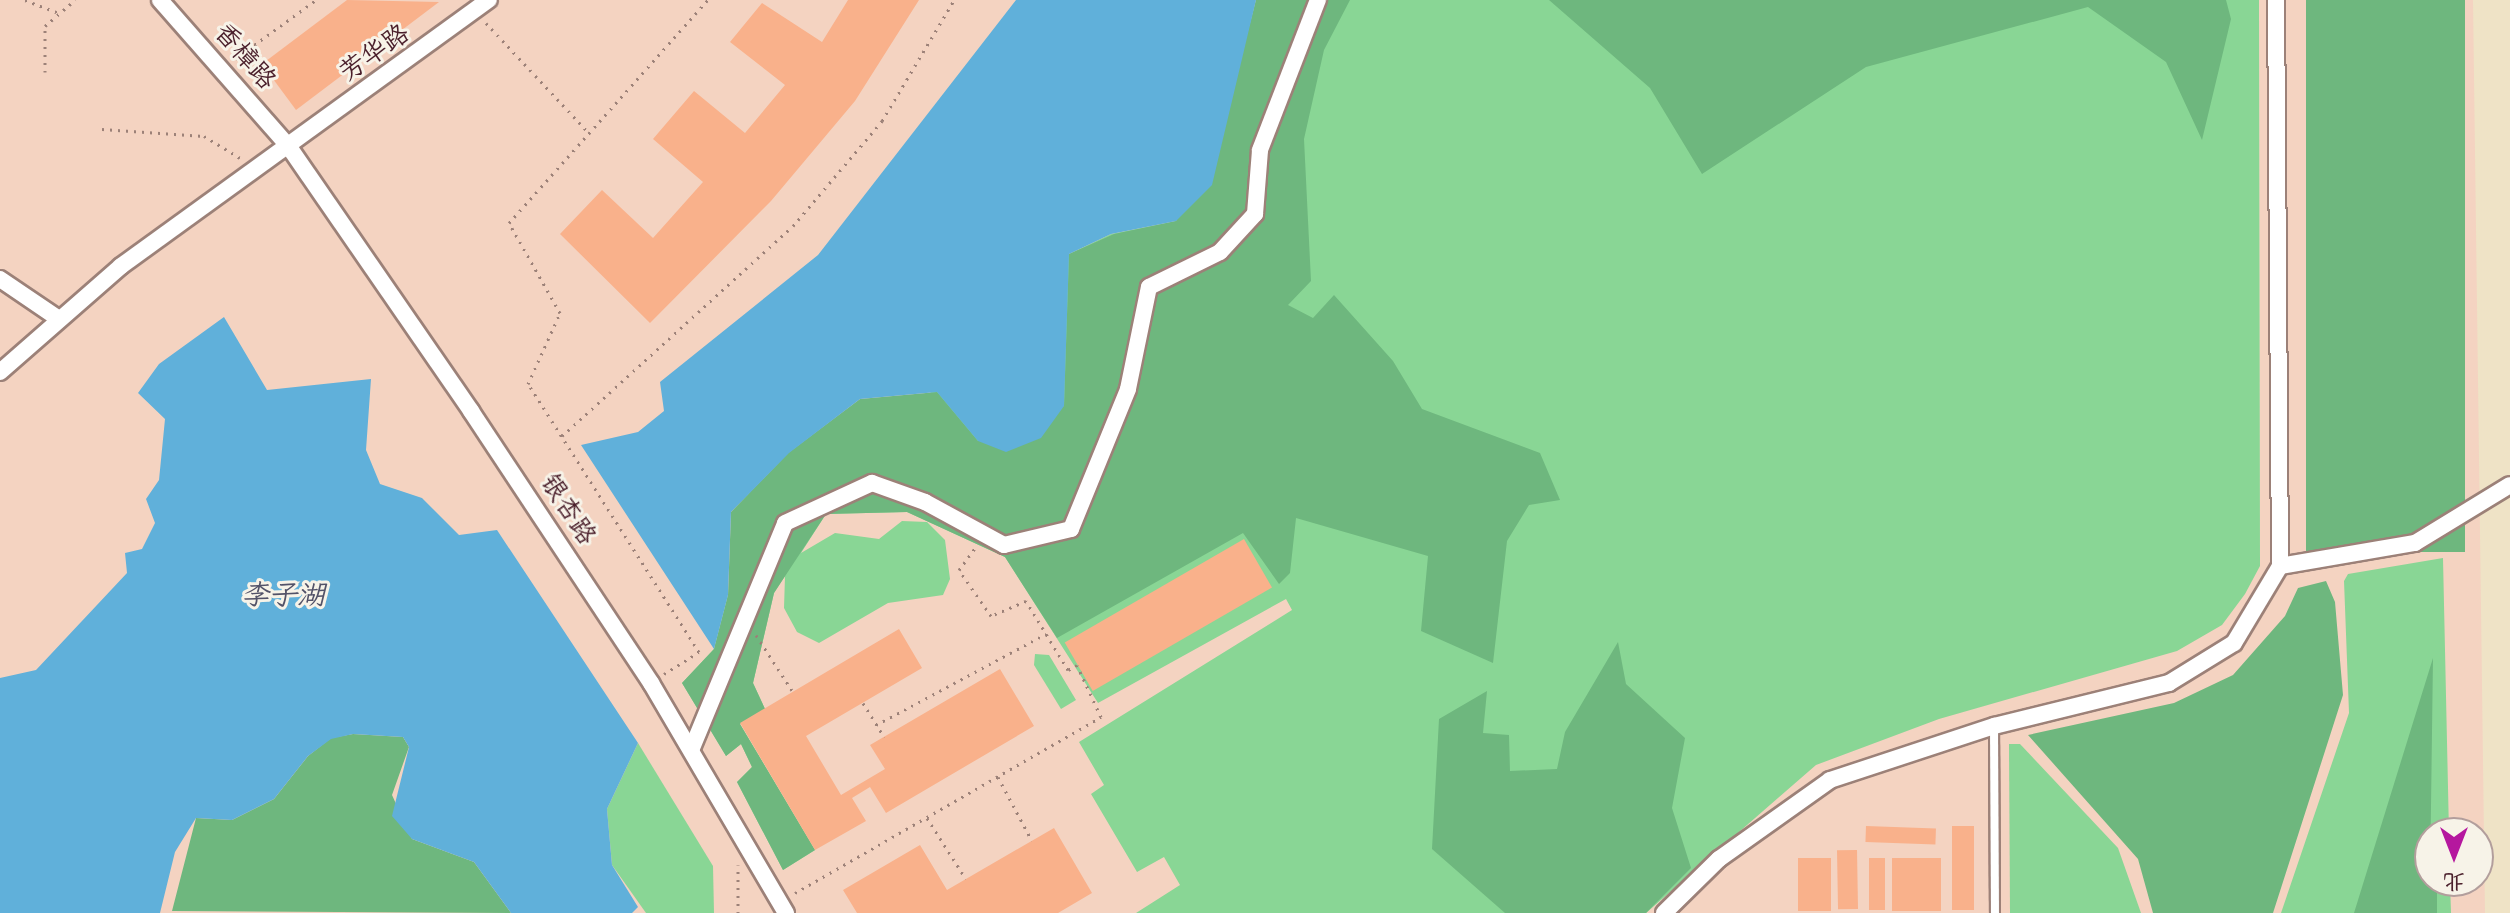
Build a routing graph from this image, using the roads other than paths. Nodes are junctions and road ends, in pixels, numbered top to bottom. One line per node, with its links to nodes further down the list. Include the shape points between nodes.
1 (160, 0): 6 (street, 香樟路)
2 (489, 0): 5 (street, 芳华路)
3 (1318, 0): 13 (street, via 1260,150 1255,214 1220,252 1149,287 1128,389 1071,529 1004,545 872,483 785,523)
4 (2276, 0): 11 (street)
5 (472, 7): 6 (street, 芳华路)
6 (289, 147): 8 (street, 芳华路); 13 (street, 银杏路)
7 (0, 279): 8 (street)
8 (59, 319): 9 (street, 芳华路)
9 (0, 372)
10 (2510, 485): 11 (street, via 2415,543)
11 (2280, 566): 12 (street, via 2234,643 2169,683)
12 (1994, 726): 15 (street, via 1830,780 1719,859); 16 (lane)
13 (692, 748): 14 (street, 银杏路)
14 (783, 907)
15 (1664, 913)
16 (1995, 913)

